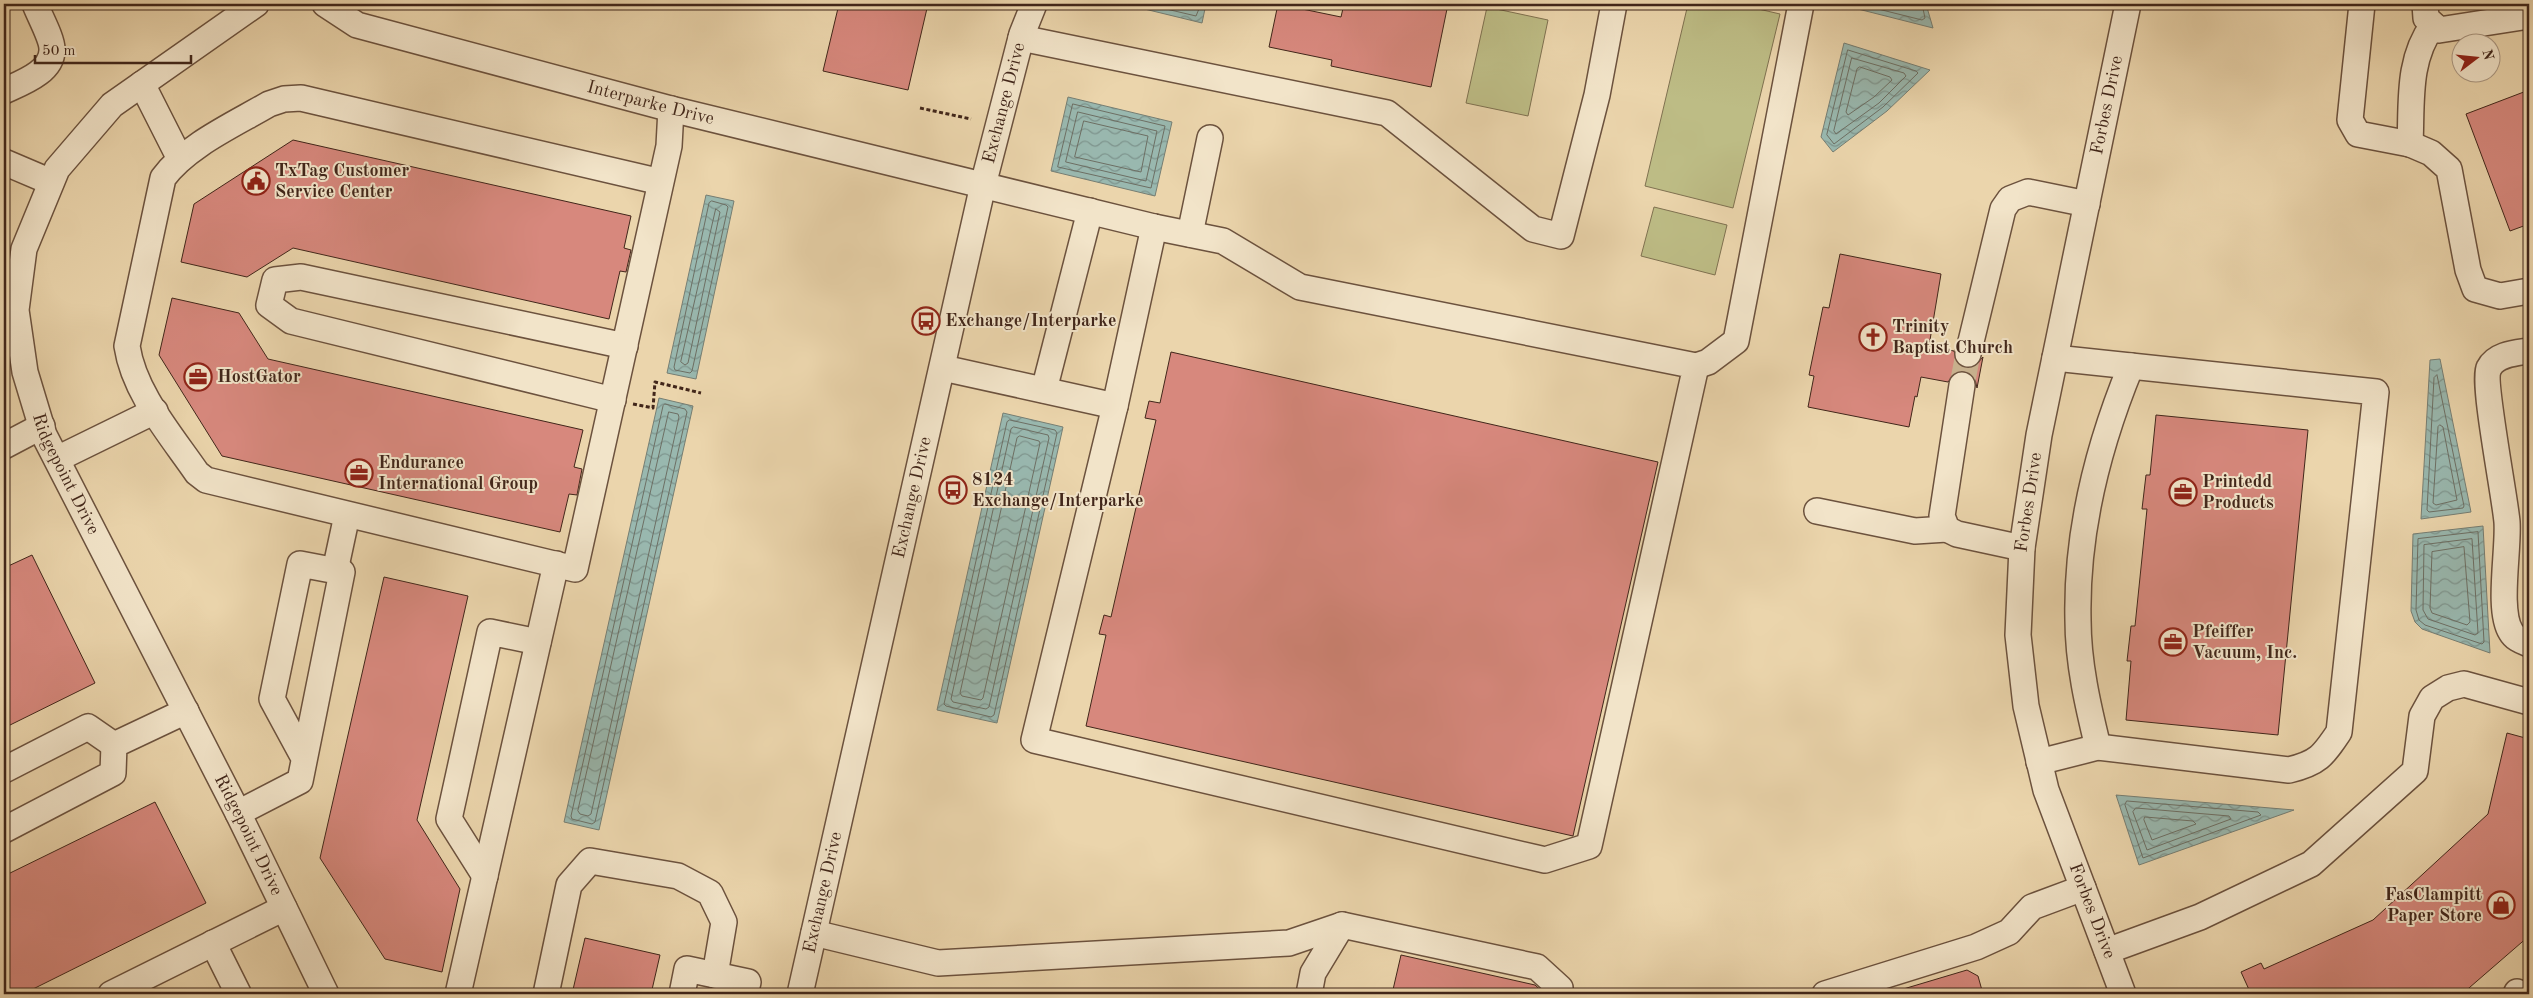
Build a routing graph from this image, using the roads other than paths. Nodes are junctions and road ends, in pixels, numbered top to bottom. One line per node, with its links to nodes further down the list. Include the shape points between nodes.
1 (35, 4): 13 (street, via 52,49 46,64 33,77)
2 (256, 4): 12 (street, Ridgepoint Drive)
3 (325, 4): 14 (street, Interparke Drive, via 357,25)
4 (1034, 4): 11 (street, Exchange Drive)
5 (1614, 4): 11 (street, via 1597,95 1561,236 1533,229 1387,113)
6 (1801, 4): 32 (street, via 1736,341 1708,362)
7 (2128, 4): 22 (street, Forbes Drive)
8 (2362, 4): 16 (street, via 2350,120 2358,134)
9 (2429, 14): 10 (street, via 2439,30); 16 (street, via 2413,69)
10 (2529, 16)
11 (1022, 38): 21 (street, Exchange Drive)
12 (142, 84): 17 (street); 19 (street, Ridgepoint Drive, via 112,105 57,168)
13 (4, 91)
14 (671, 109): 20 (street, via 669,146); 21 (street, Interparke Drive)
15 (1210, 138): 25 (street)
16 (2410, 144): 26 (street, via 2431,153 2449,168 2468,270 2475,289 2500,296)
17 (180, 158): 20 (street, via 269,104 301,98); 39 (street, via 163,178 127,346 135,376)
18 (4, 162): 19 (street)
19 (51, 182): 27 (street, Ridgepoint Drive, via 24,249)
20 (661, 182): 28 (street)
21 (984, 185): 23 (street, Interparke Drive); 34 (street, Exchange Drive)
22 (2087, 204): 30 (street, via 2028,192 2010,200 2003,209); 31 (street, Forbes Drive)
23 (1090, 211): 24 (street, Interparke Drive); 36 (street)
24 (1154, 227): 25 (street, Interparke Drive); 38 (street)
25 (1190, 234): 32 (street, Interparke Drive, via 1223,241 1300,287)
26 (2529, 291)
27 (11, 296): 40 (street, Ridgepoint Drive, via 25,372)
28 (624, 346): 37 (street); 37 (street, via 301,276 275,280 269,305 291,321)
29 (2529, 351): 50 (street, via 2495,361 2489,368 2486,385 2507,523 2504,612 2511,632)
30 (1968, 354)
31 (2055, 358): 33 (street); 46 (street, Forbes Drive, via 2039,435)
32 (1696, 366): 38 (street, via 1588,846 1545,860 1034,740)
33 (2131, 366): 54 (street, via 2100,454 2087,512 2080,568 2078,621 2088,703); 54 (street, via 2376,392 2339,732 2326,751 2311,765 2289,770)
34 (943, 368): 36 (street); 64 (street, Exchange Drive)
35 (1962, 385): 45 (street, via 1942,506)
36 (1044, 390): 38 (street)
37 (612, 400): 47 (street, via 575,569)
38 (1115, 406)
39 (155, 411): 42 (street); 44 (street, via 197,473 206,480)
40 (42, 426): 41 (street); 42 (street, Ridgepoint Drive)
41 (4, 446)
42 (57, 459): 52 (street, Ridgepoint Drive)
43 (1817, 511): 45 (street, via 1916,531)
44 (347, 515): 47 (street); 48 (street)
45 (1947, 528): 46 (street, via 1957,534)
46 (2022, 548): 56 (street, Forbes Drive, via 2018,635 2026,706)
47 (556, 564): 49 (street)
48 (335, 571): 55 (street, via 342,572); 55 (street, via 300,564 272,699)
49 (538, 642): 60 (street); 60 (street, via 490,632 488,641 449,819)
50 (2529, 644)
51 (2529, 702): 66 (street, via 2464,684 2448,688 2432,698 2422,716 2415,771 2312,864 2200,917)
52 (186, 711): 53 (street); 58 (street, Ridgepoint Drive)
53 (114, 745): 57 (street, via 88,727); 59 (street, via 113,773)
54 (2098, 747): 56 (street)
55 (304, 758): 58 (street, via 300,781)
56 (2040, 762): 61 (street, Forbes Drive, via 2046,790)
57 (4, 770)
58 (238, 813): 62 (street, Ridgepoint Drive)
59 (4, 830)
60 (486, 876): 71 (street)
61 (2083, 888): 66 (street, Forbes Drive); 78 (street, via 2032,906 2009,932 1976,947)
62 (284, 908): 65 (street); 70 (street, Ridgepoint Drive)
63 (1342, 925): 64 (street, via 1289,943 938,963); 76 (street, via 1313,973); 77 (street, via 1537,967 1560,988)
64 (814, 933): 75 (street, Exchange Drive)
65 (213, 943): 68 (street); 69 (street, via 238,993)
66 (2107, 951): 79 (street, Forbes Drive)
67 (716, 975): 72 (street, via 724,922 710,893 678,876 590,860 568,885); 73 (street, via 687,969); 74 (street, via 748,982)
68 (111, 994)
69 (235, 994)
70 (326, 994)
71 (458, 994)
72 (546, 994)
73 (682, 994)
74 (745, 994)
75 (800, 994)
76 (1309, 994)
77 (1559, 994)
78 (1825, 994)
79 (2123, 994)

